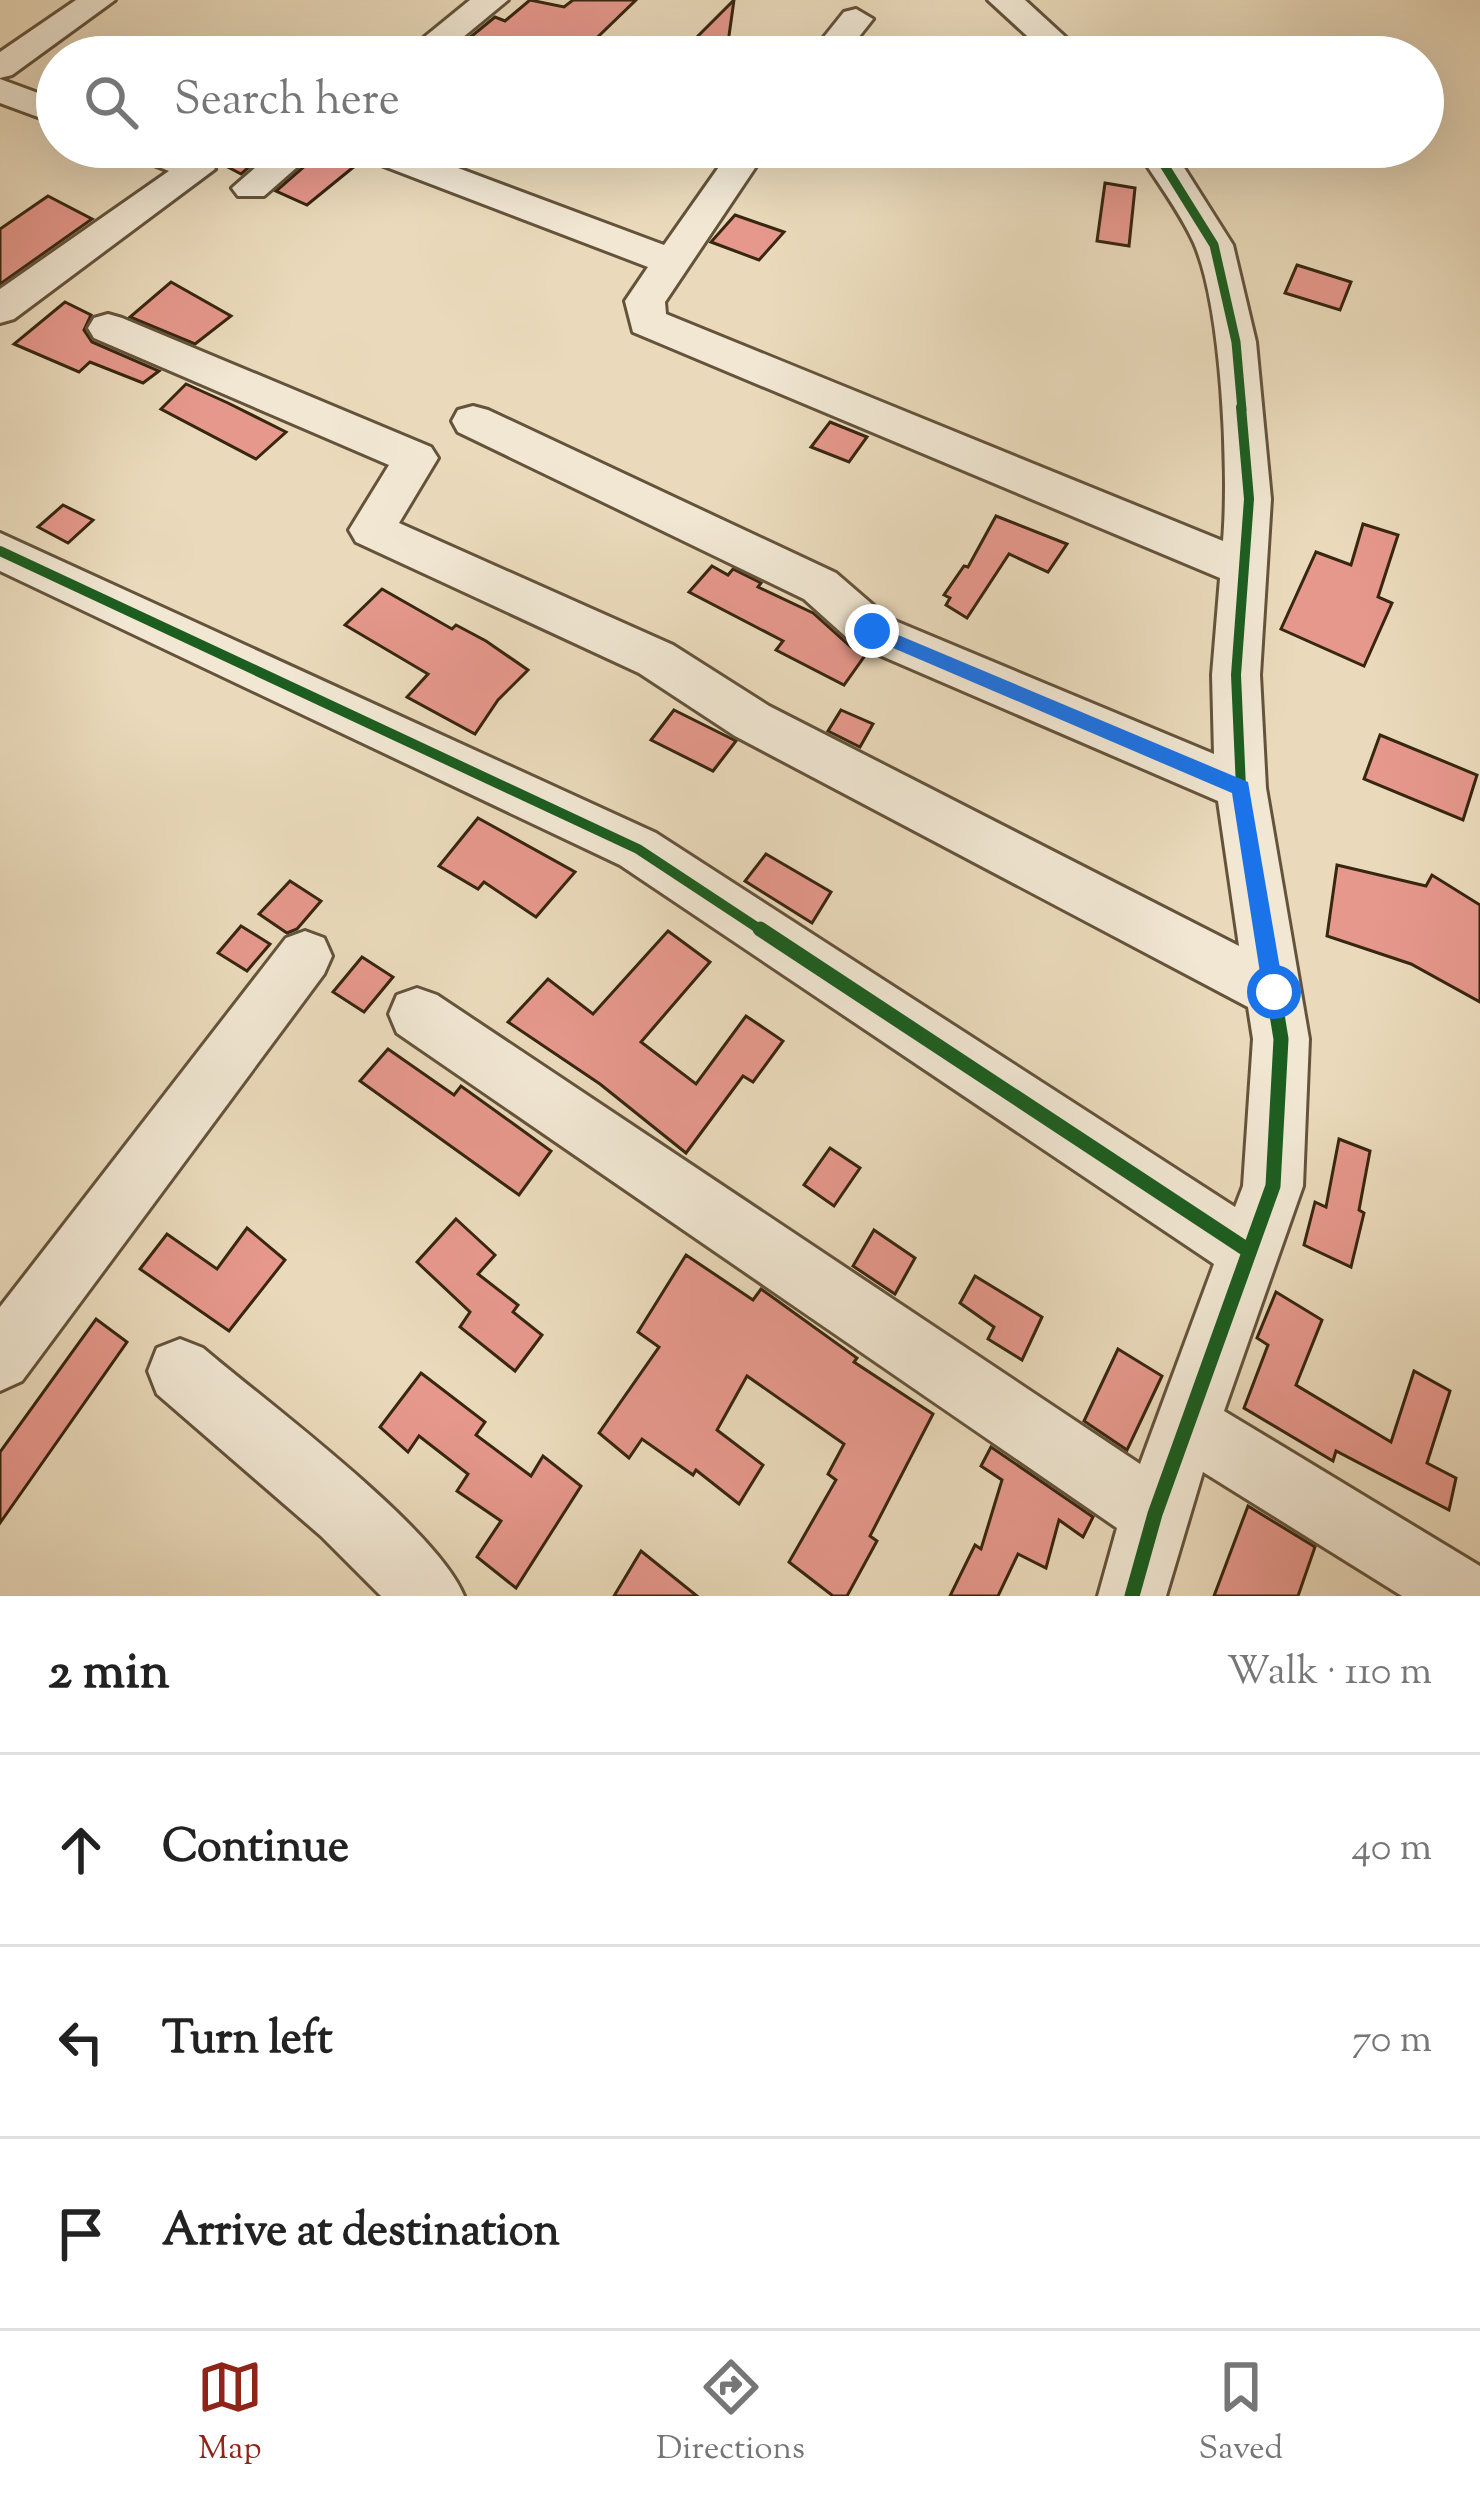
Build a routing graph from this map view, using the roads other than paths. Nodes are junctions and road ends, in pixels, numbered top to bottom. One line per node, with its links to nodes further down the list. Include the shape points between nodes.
1 (98, 0): 5 (street)
2 (491, 0): 6 (street)
3 (1005, 0): 8 (street)
4 (856, 20): 7 (street)
5 (46, 36)
6 (444, 36)
7 (843, 36)
8 (1046, 36)
9 (36, 43): 10 (street)
10 (0, 68)
11 (0, 90): 12 (street)
12 (36, 105)
13 (192, 168): 20 (street)
14 (276, 168): 18 (street)
15 (423, 168): 19 (street)
16 (736, 168): 19 (street)
17 (1166, 168): 24 (street, via 1214,245 1236,342 1249,499)
18 (251, 188)
19 (671, 262): 24 (street, via 646,301 647,322)
20 (0, 309)
21 (107, 328): 27 (street, via 416,458 372,530 656,659 752,721)
22 (473, 421): 25 (street, via 820,586 872,631)
23 (0, 551): 29 (street, via 638,849)
24 (1244, 569): 25 (street, via 1236,675)
25 (1241, 788): 27 (street)
26 (305, 956): 30 (street)
27 (1274, 992): 29 (street, via 1281,1039 1273,1186)
28 (417, 1014): 33 (street)
29 (1249, 1251): 32 (street)
30 (0, 1359)
31 (180, 1371): 34 (street)
32 (1187, 1425): 33 (street); 36 (street)
33 (1155, 1514): 35 (street)
34 (430, 1596)
35 (1132, 1596)
36 (1465, 1596)

